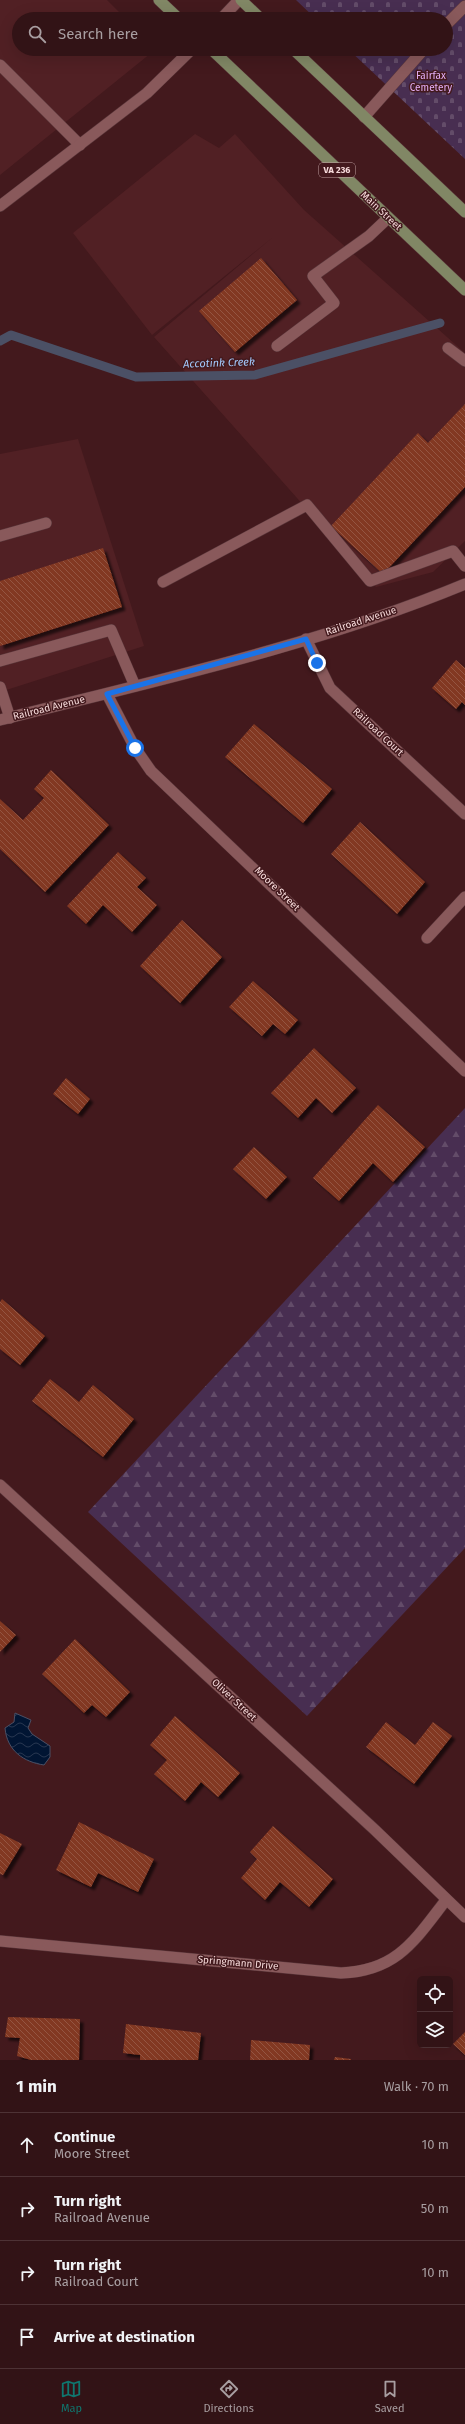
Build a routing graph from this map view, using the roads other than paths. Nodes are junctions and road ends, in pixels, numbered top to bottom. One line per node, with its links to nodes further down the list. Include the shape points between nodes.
1 (159, 0): 4 (main road)
2 (240, 0): 5 (street); 6 (main road)
3 (465, 6): 7 (street)
4 (172, 12)
5 (228, 12)
6 (253, 12)
7 (453, 19)
8 (185, 56): 14 (street, via 147,93)
9 (217, 56): 17 (main road, Main Street / VA 236)
10 (300, 56): 13 (main road)
11 (418, 56): 13 (street)
12 (0, 65): 14 (street)
13 (364, 117): 16 (main road)
14 (80, 145): 15 (street)
15 (0, 206)
16 (465, 212)
17 (388, 218): 18 (main road, Main Street / VA 236); 19 (street, via 369,236 313,276 334,304)
18 (465, 290)
19 (278, 346)
20 (448, 348): 21 (street)
21 (465, 362)
22 (46, 523): 23 (street)
23 (0, 536)
24 (465, 566): 25 (street, via 453,551 370,581 307,505)
25 (163, 582)
26 (465, 584): 27 (street, Railroad Avenue)
27 (306, 639): 29 (street, Railroad Avenue); 33 (street, Railroad Court, via 330,688)
28 (0, 661): 29 (street, via 111,630)
29 (135, 686): 31 (street, Railroad Avenue)
30 (0, 687): 32 (street)
31 (107, 694): 32 (street, Railroad Avenue); 36 (street, Moore Street, via 135,748 152,771)
32 (5, 719)
33 (465, 814)
34 (465, 897): 35 (street)
35 (427, 938)
36 (465, 1071)
37 (0, 1486): 38 (street, Oliver Street, via 363,1820)
38 (446, 1900): 39 (street, Oliver Street); 40 (street, Springmann Drive, via 401,1953 381,1966 362,1972 341,1973)
39 (465, 1917)
40 (0, 1941)

